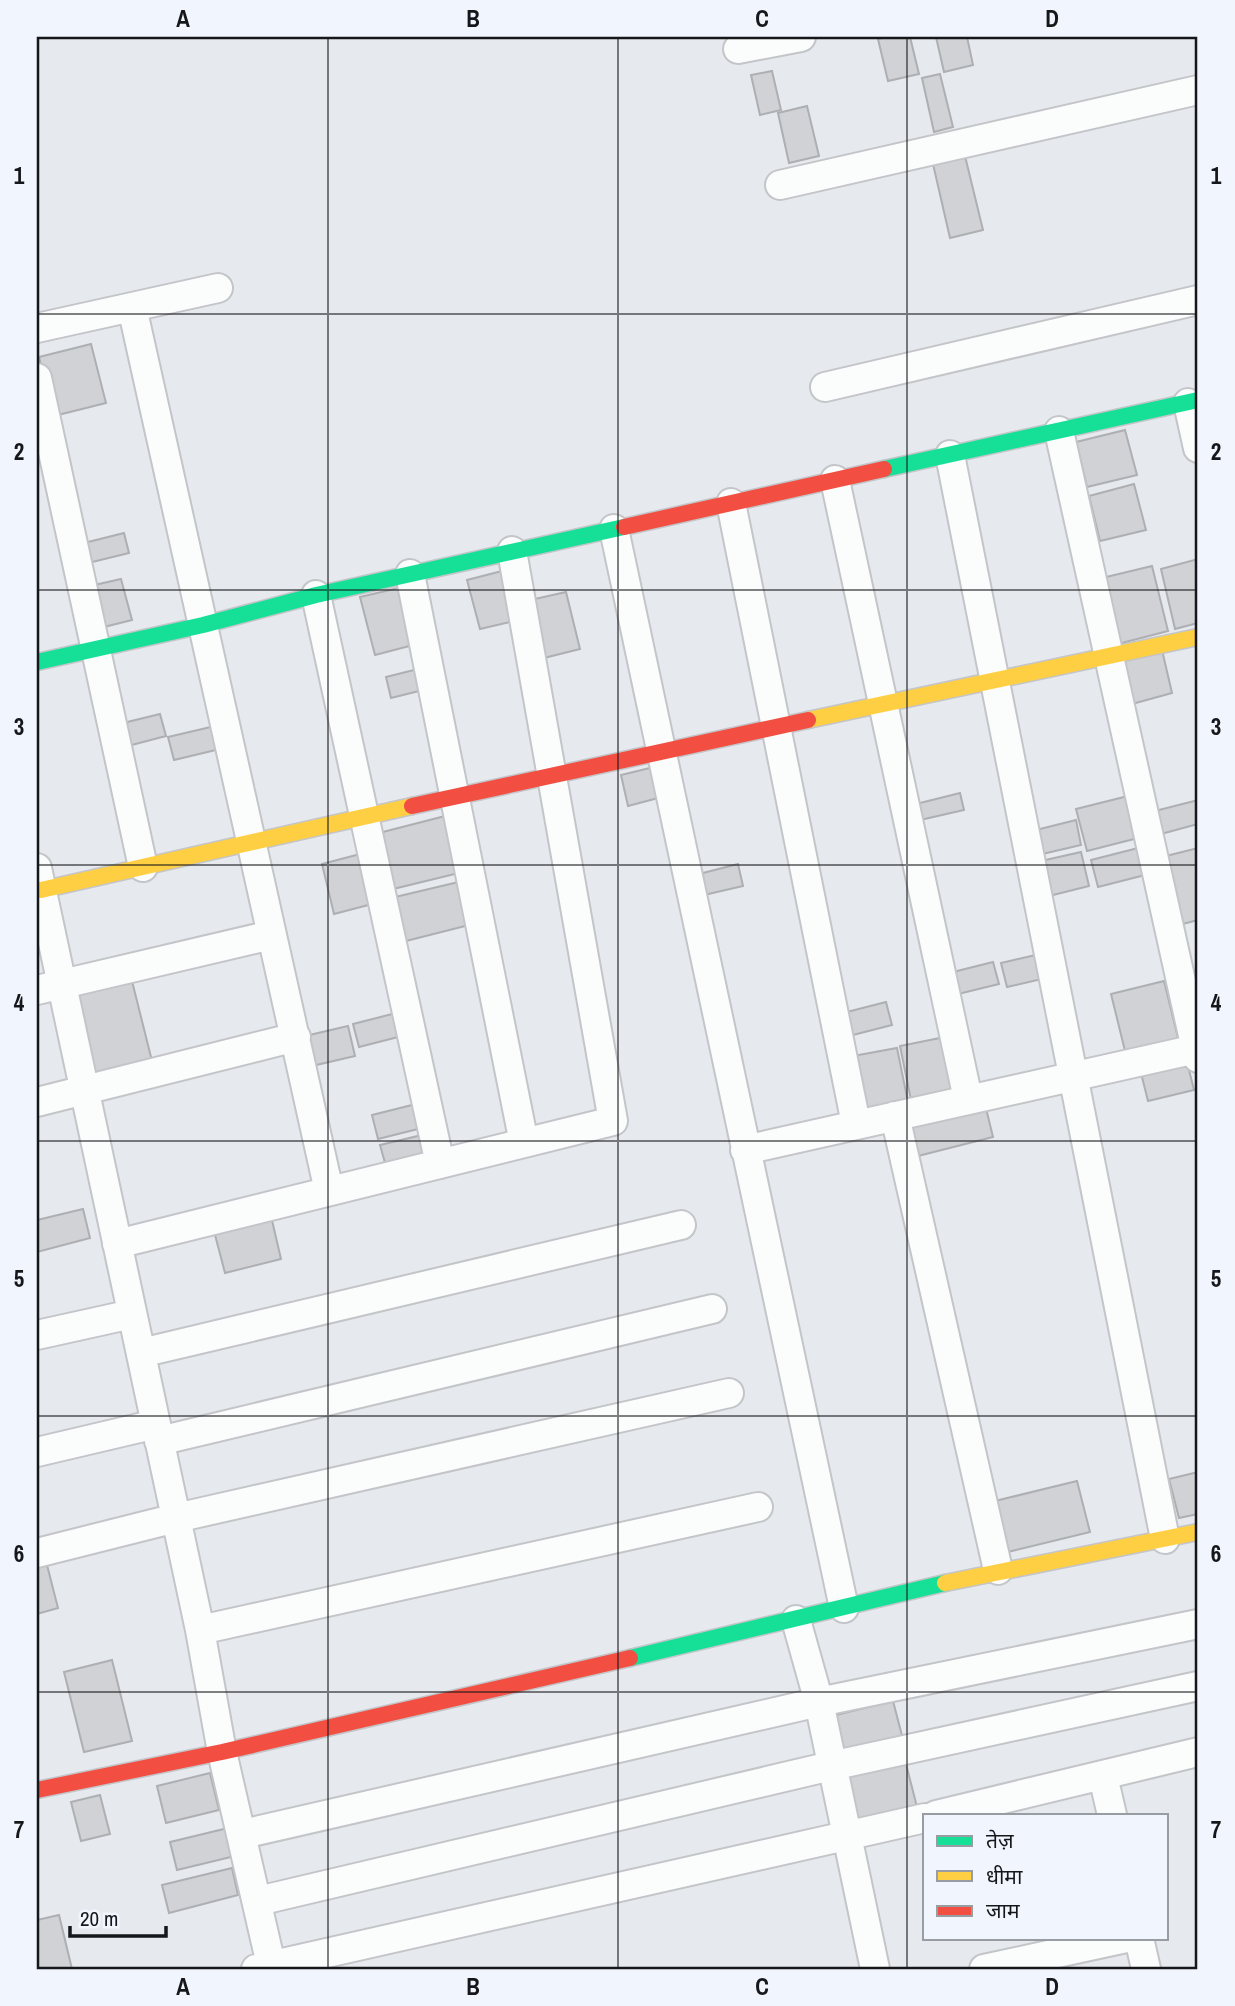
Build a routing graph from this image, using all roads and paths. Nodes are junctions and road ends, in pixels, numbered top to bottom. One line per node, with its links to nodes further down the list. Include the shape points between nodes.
1 (801, 37): 2 (street)
2 (738, 49)
3 (1198, 90): 4 (street)
4 (780, 185)
5 (218, 288): 7 (street)
6 (1198, 300): 10 (street)
7 (132, 307): 8 (street); 21 (street)
8 (37, 328)
9 (37, 378): 23 (street)
10 (825, 387)
11 (1193, 402): 12 (street); 13 (street)
12 (1059, 431): 14 (street); 24 (street)
13 (1198, 448)
14 (950, 455): 15 (street); 26 (street)
15 (835, 480): 16 (street); 27 (street)
16 (731, 503): 17 (street); 28 (street)
17 (614, 529): 18 (street); 29 (street)
18 (512, 551): 19 (street); 30 (street)
19 (410, 574): 20 (street); 31 (street)
20 (316, 595): 21 (street); 32 (street)
21 (203, 625): 23 (street); 33 (street)
22 (1198, 638): 24 (street)
23 (95, 649): 25 (street); 34 (street)
24 (1110, 654): 26 (street); 39 (street)
25 (37, 662)
26 (993, 680): 27 (street); 40 (street)
27 (884, 703): 28 (street); 42 (street)
28 (774, 727): 29 (street); 45 (street)
29 (661, 751): 30 (street); 47 (street)
30 (551, 775): 31 (street); 46 (street, via 613,1121)
31 (455, 797): 32 (street); 46 (street)
32 (367, 817): 33 (street); 48 (street)
33 (251, 843): 34 (street); 36 (street)
34 (143, 867): 35 (street)
35 (39, 880): 37 (street)
36 (271, 935): 37 (street); 38 (street)
37 (49, 987): 41 (street)
38 (296, 1037): 41 (street); 49 (street)
39 (1196, 1038): 40 (street)
40 (1073, 1075): 42 (street); 62 (street)
41 (85, 1091): 43 (street); 51 (street)
42 (968, 1099): 44 (street)
43 (37, 1102)
44 (895, 1116): 45 (street); 64 (street)
45 (856, 1124): 47 (street)
46 (524, 1143): 48 (street)
47 (745, 1150): 65 (street)
48 (440, 1164): 49 (street)
49 (329, 1191): 51 (street)
50 (681, 1225): 55 (street)
51 (117, 1244): 53 (street)
52 (712, 1309): 57 (street)
53 (132, 1314): 54 (street); 55 (street)
54 (37, 1335)
55 (141, 1353): 57 (street)
56 (729, 1393): 60 (street)
57 (158, 1432): 58 (street); 60 (street)
58 (37, 1452)
59 (758, 1507): 68 (street)
60 (176, 1518): 63 (street); 68 (street)
61 (1198, 1532): 62 (street)
62 (1166, 1539): 64 (street)
63 (37, 1553)
64 (998, 1570): 65 (street)
65 (844, 1608): 66 (street)
66 (796, 1620): 70 (street); 71 (street)
67 (1198, 1623): 70 (street)
68 (200, 1630): 71 (street)
69 (1198, 1686): 73 (street)
70 (819, 1702): 73 (street); 79 (street)
71 (222, 1752): 75 (street); 79 (street)
72 (1198, 1752): 74 (street)
73 (831, 1766): 80 (street); 81 (street)
74 (1103, 1776): 76 (street); 77 (street)
75 (37, 1790)
76 (940, 1814)
77 (1112, 1814)
78 (923, 1818): 80 (street)
79 (243, 1834): 81 (street)
80 (846, 1837): 84 (street); 85 (street)
81 (258, 1900): 84 (street)
82 (1117, 1940): 86 (street)
83 (1139, 1940): 87 (street)
84 (267, 1968)
85 (875, 1969)
86 (985, 1969)
87 (1146, 1969)

